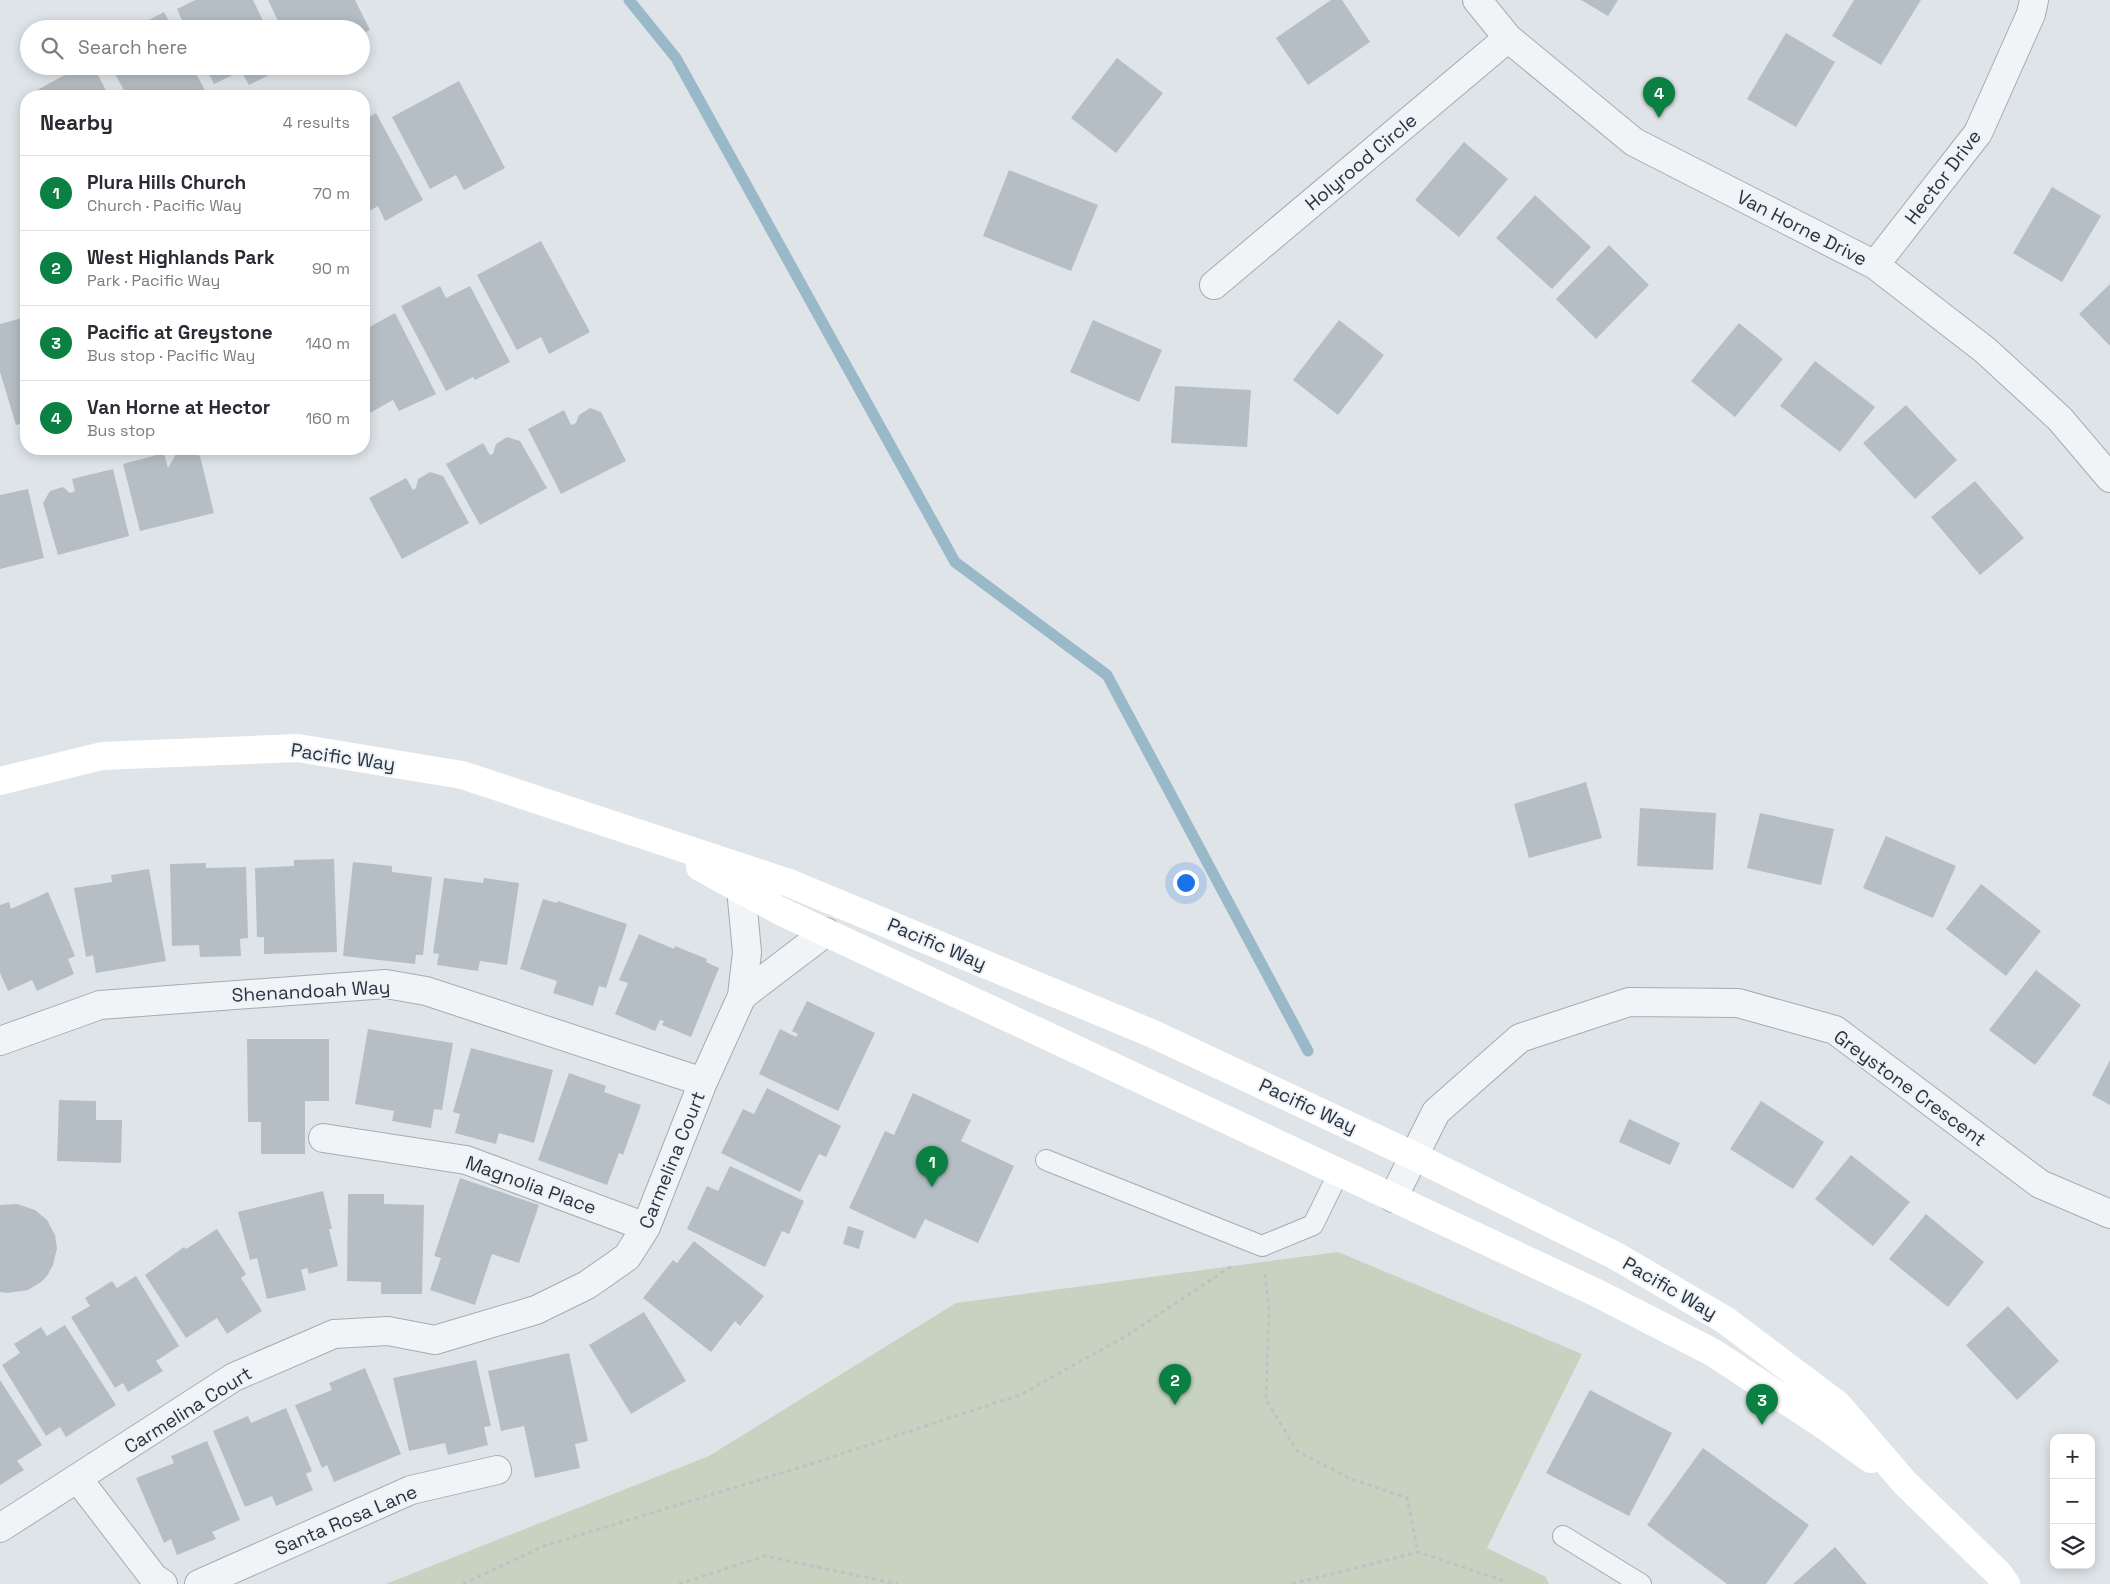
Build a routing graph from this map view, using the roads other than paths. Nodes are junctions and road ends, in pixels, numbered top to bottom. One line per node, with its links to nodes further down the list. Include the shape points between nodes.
1 (1477, 0): 3 (street, Van Horne Drive)
2 (2034, 0): 4 (street, Hector Drive, via 2031,14 1978,133)
3 (1508, 38): 4 (street, Van Horne Drive, via 1634,142); 5 (street, Holyrood Circle)
4 (1875, 265): 6 (street, Van Horne Drive, via 2006,369 2060,419)
5 (1214, 285)
6 (2110, 478)
7 (0, 781): 8 (main road, Pacific Way, via 102,756 298,748 462,775)
8 (647, 837): 9 (main road, Pacific Way); 15 (main road, Pacific Way, via 788,883 1132,1025)
9 (741, 889): 10 (main road, Pacific Way); 11 (street, Carmelina Court, via 747,952)
10 (826, 932): 11 (street, Carmelina Court); 17 (main road, Pacific Way)
11 (742, 996): 13 (street, Carmelina Court)
12 (0, 1041): 13 (street, Shenandoah Way, via 100,1006 386,984 426,990)
13 (703, 1082): 20 (street, Carmelina Court)
14 (323, 1138): 20 (street, Magnolia Place, via 466,1160)
15 (1414, 1156): 18 (street, Greystone Crescent); 19 (street, Greystone Crescent, via 1436,1112 1520,1038 1629,1002 1738,1003 1835,1030 2040,1184); 23 (main road, Pacific Way, via 1616,1256 1725,1320 1838,1405)
16 (1046, 1160): 17 (lane, via 1262,1246 1313,1225)
17 (1340, 1172): 18 (main road, Pacific Way)
18 (1393, 1198): 23 (main road, Pacific Way, via 1597,1293 1712,1352)
19 (2110, 1214)
20 (646, 1227): 22 (street, Carmelina Court, via 627,1257 587,1285 536,1310 435,1340 388,1331 334,1334 234,1377)
21 (497, 1470): 27 (street, Santa Rosa Lane, via 411,1490)
22 (78, 1479): 24 (street, Carmelina Court); 26 (street, via 154,1578)
23 (1905, 1483): 29 (main road, Pacific Way)
24 (0, 1528)
25 (1563, 1536): 28 (lane)
26 (163, 1584)
27 (200, 1584)
28 (1641, 1584)
29 (2006, 1584)

